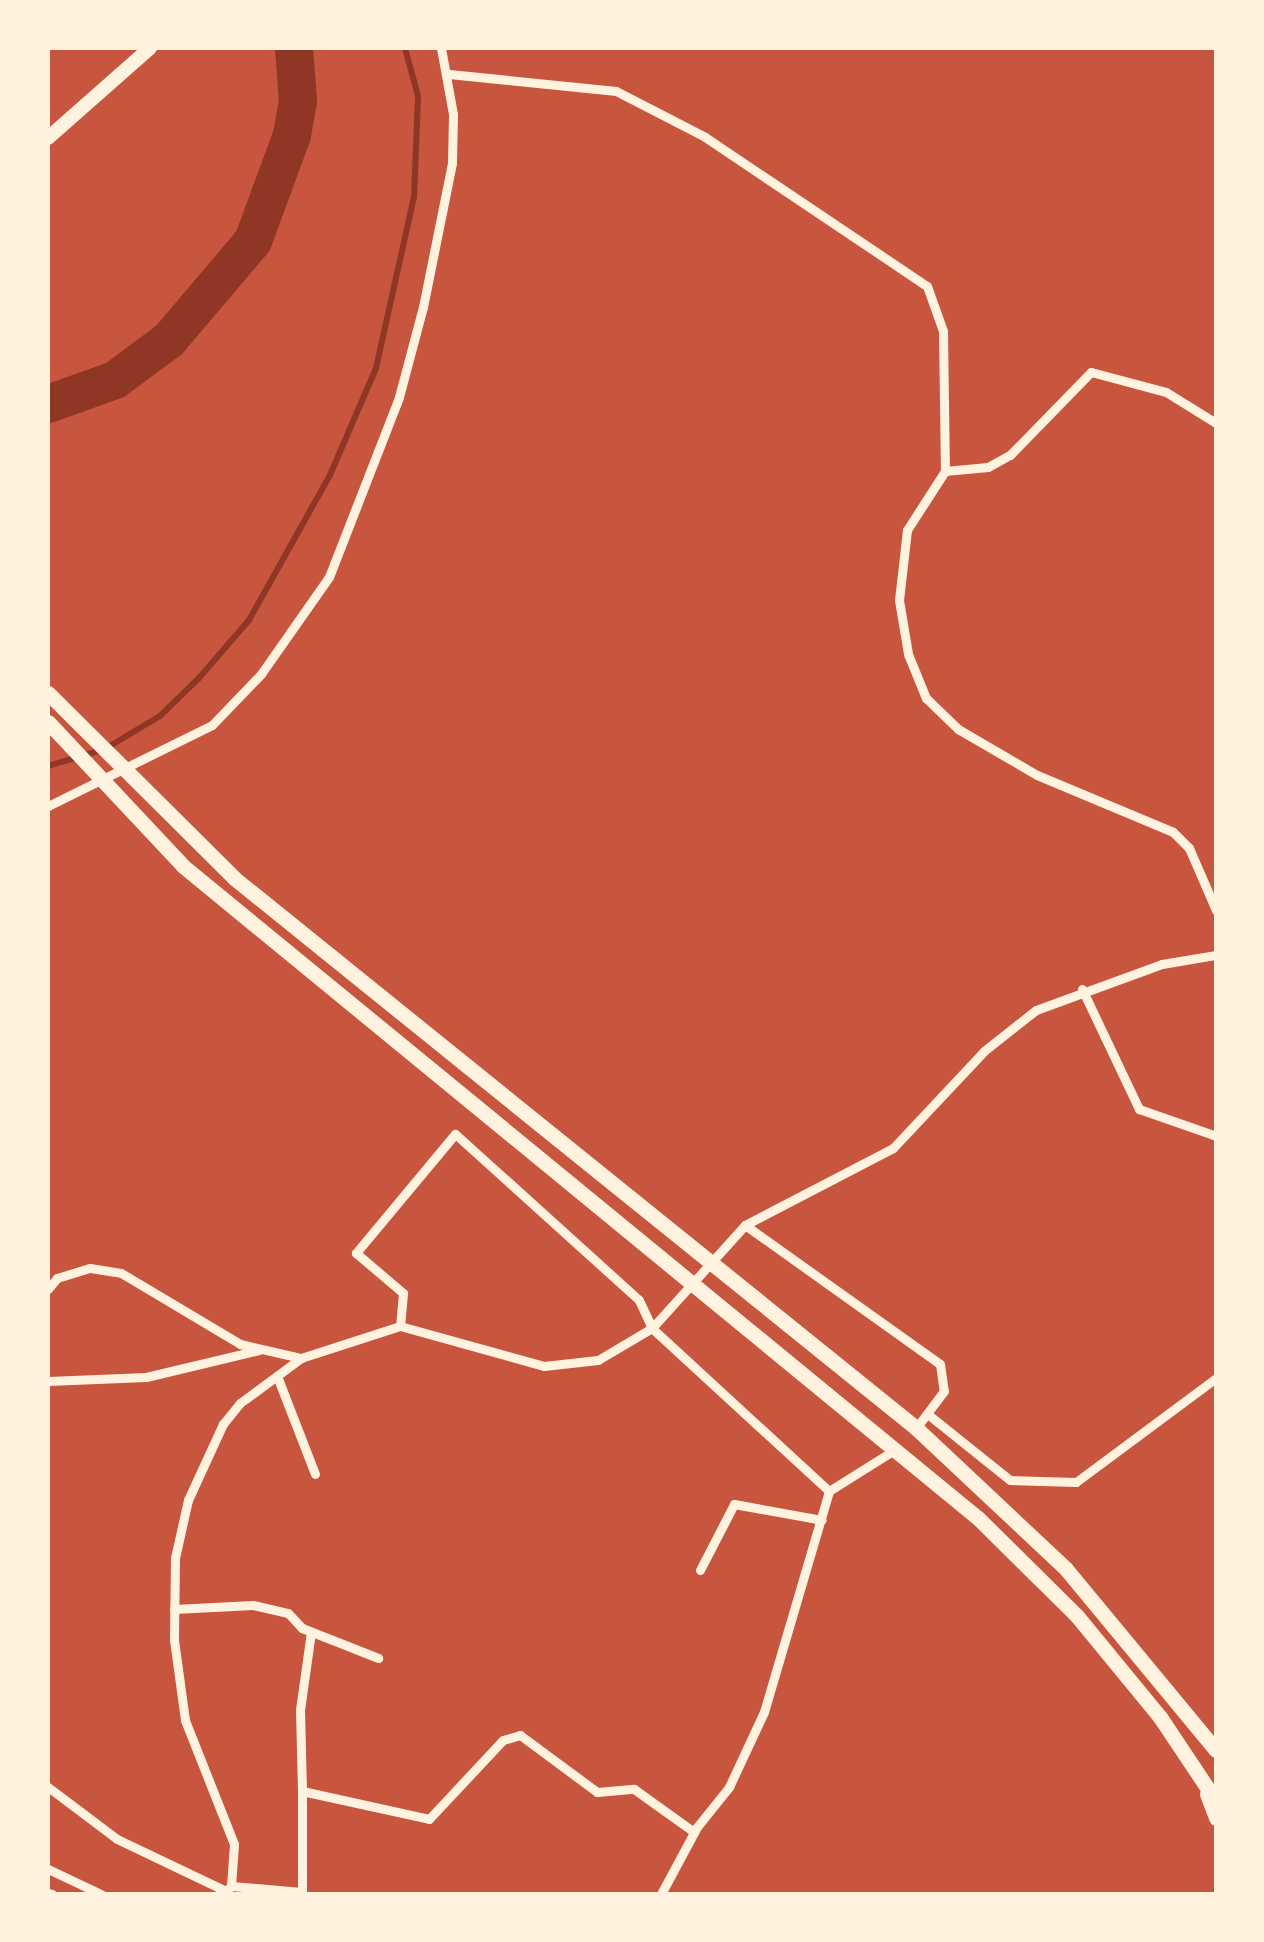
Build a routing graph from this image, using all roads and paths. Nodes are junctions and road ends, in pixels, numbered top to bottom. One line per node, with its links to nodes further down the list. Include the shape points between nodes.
1 (150, 48): 4 (main road)
2 (441, 48): 3 (street)
3 (449, 74): 6 (street, via 616,91 706,137 927,286 943,330); 9 (street, via 452,162 424,307 399,397 329,577 261,674 212,725)
4 (48, 138)
5 (1216, 423): 6 (street, via 1166,392 1092,372 1010,455 988,467)
6 (945, 470): 10 (street, via 907,530 900,562 908,654 926,698 958,730 1037,775 1173,832 1189,848)
7 (48, 693): 24 (highway, via 144,793 385,1005)
8 (48, 722): 25 (highway, via 183,866)
9 (48, 806)
10 (1216, 910)
11 (1216, 955): 12 (street)
12 (1082, 989): 13 (street, via 1139,1109); 14 (street, via 1036,1010 984,1050 893,1148)
13 (1216, 1136)
14 (745, 1225): 17 (street); 23 (street, via 940,1364 944,1391)
15 (48, 1289): 18 (street, via 57,1278 90,1268 122,1272 240,1344)
16 (400, 1326): 17 (street, via 544,1366 598,1360); 17 (street, via 403,1292 356,1253 455,1134 638,1300); 19 (street)
17 (652, 1328): 27 (street)
18 (262, 1349): 19 (street); 22 (street, via 146,1377)
19 (301, 1358): 20 (street)
20 (276, 1376): 26 (street); 30 (street, via 223,1424 188,1500 175,1558)
21 (1216, 1378): 23 (street, via 1076,1482 1010,1480)
22 (48, 1381)
23 (930, 1416): 24 (street)
24 (916, 1428): 33 (highway, via 1066,1570)
25 (896, 1449): 27 (street); 34 (highway, via 1077,1616 1160,1717)
26 (315, 1474)
27 (830, 1491): 28 (street)
28 (822, 1520): 29 (street, via 734,1504); 39 (street, via 764,1712 730,1787)
29 (700, 1570)
30 (174, 1609): 31 (street, via 253,1605 288,1614); 41 (street, via 185,1720 234,1844)
31 (311, 1632): 32 (street); 36 (street, via 300,1710)
32 (378, 1658)
33 (1216, 1750)
34 (1202, 1781): 37 (highway); 38 (highway)
35 (48, 1788): 41 (street, via 118,1840)
36 (302, 1790): 39 (street, via 430,1819 503,1740 520,1735 597,1792 634,1789); 42 (street)
37 (1216, 1801)
38 (1216, 1818)
39 (694, 1832): 44 (street)
40 (48, 1870): 43 (street)
41 (227, 1890): 42 (street)
42 (302, 1893)
43 (101, 1894)
44 (661, 1894)

